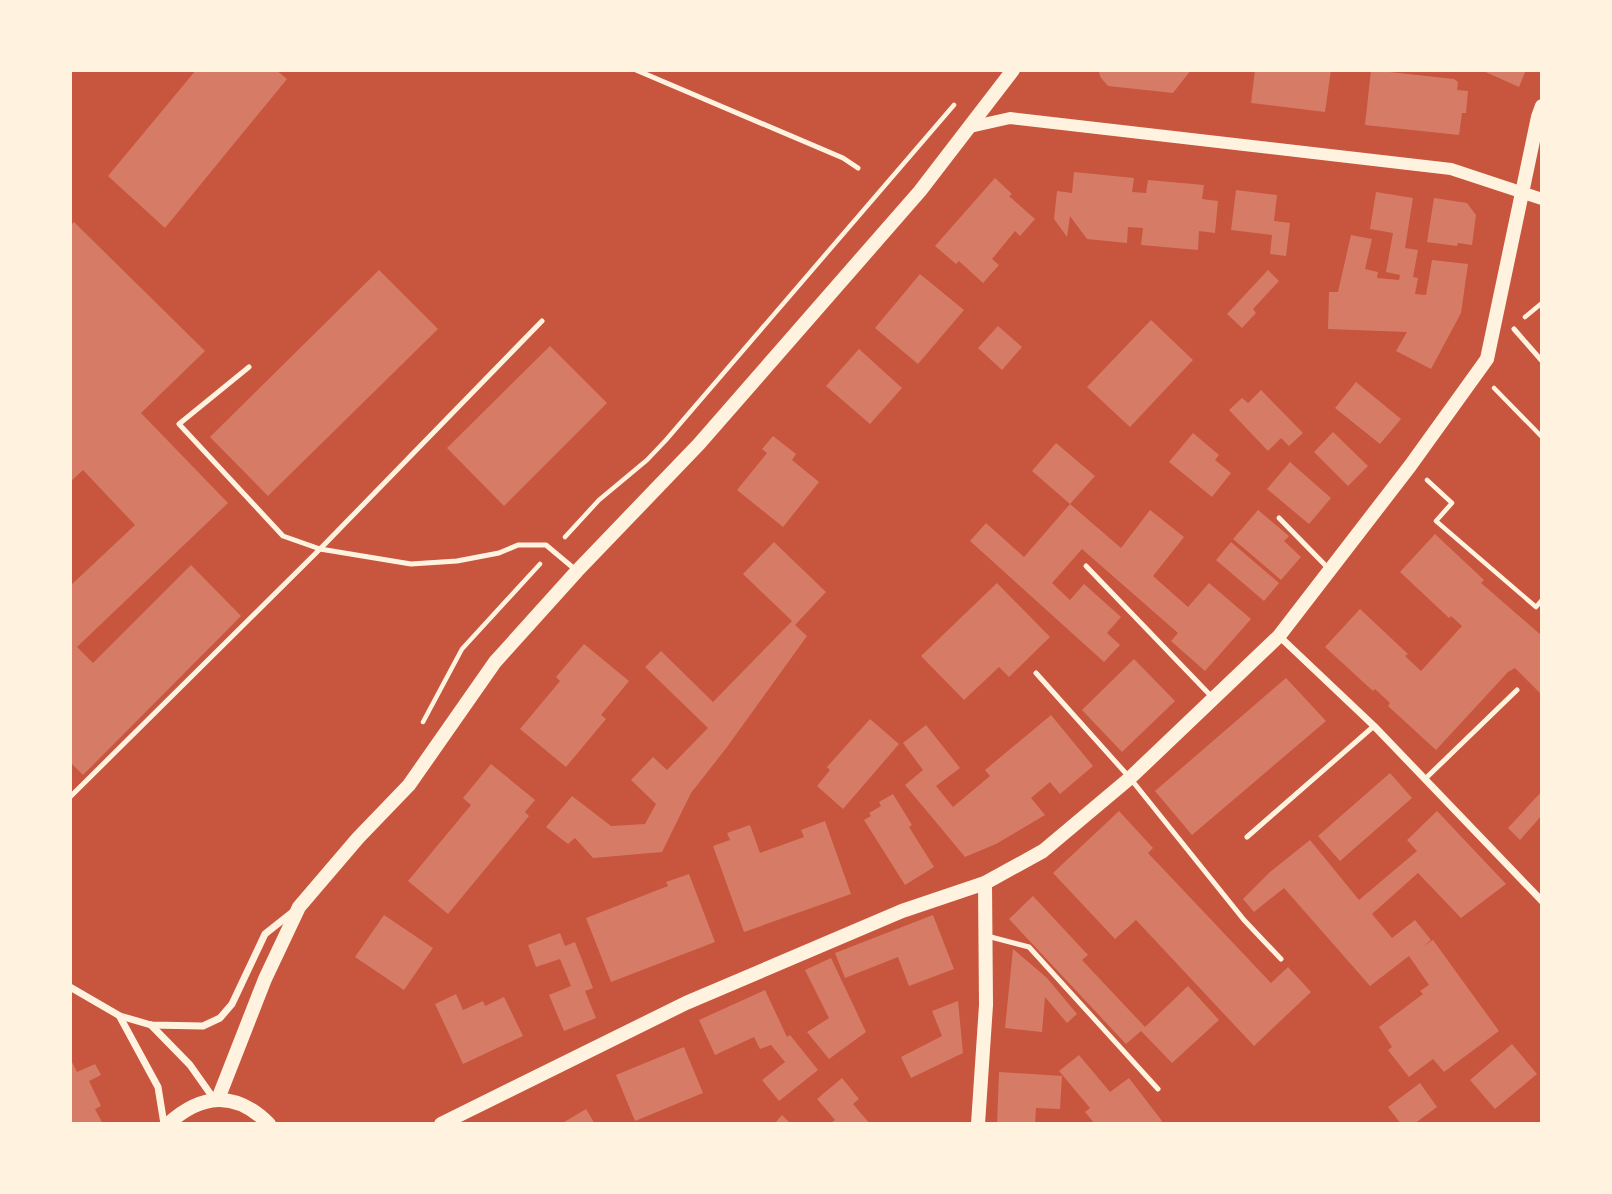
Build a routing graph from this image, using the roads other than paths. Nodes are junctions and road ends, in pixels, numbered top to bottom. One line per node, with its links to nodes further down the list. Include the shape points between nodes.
1 (636, 70): 5 (lane)
2 (1013, 70): 4 (main road)
3 (1542, 106): 6 (main road)
4 (970, 127): 6 (street, via 1010,118 1451,169); 15 (main road, via 920,191 699,444)
5 (858, 168)
6 (1523, 191): 7 (street); 16 (main road, via 1487,359)
7 (1542, 199)
8 (542, 321): 13 (lane)
9 (1514, 329): 10 (lane)
10 (1542, 361)
11 (249, 367): 13 (lane, via 179,424 283,536)
12 (1279, 518): 16 (lane)
13 (320, 549): 15 (lane, via 411,564 457,561 518,545 546,545); 24 (lane)
14 (1086, 566): 20 (lane)
15 (577, 571): 28 (main road, via 495,662 409,785)
16 (1330, 571): 17 (main road)
17 (1279, 636): 20 (main road); 21 (street)
18 (1036, 673): 22 (lane)
19 (1517, 690): 23 (lane)
20 (1214, 699): 22 (main road)
21 (1374, 726): 23 (street); 25 (lane)
22 (1130, 778): 26 (main road, via 1043,851); 30 (lane)
23 (1425, 779): 27 (street)
24 (70, 797)
25 (1247, 837)
26 (985, 883): 29 (main road); 38 (main road, via 902,911 686,1003)
27 (1542, 901)
28 (299, 907): 33 (street, via 265,934 232,1004 220,1018 203,1026); 35 (main road)
29 (984, 936): 34 (lane, via 1029,947); 39 (main road, via 986,1005)
30 (1281, 959)
31 (70, 987): 32 (street)
32 (120, 1016): 33 (street); 36 (street, via 158,1087)
33 (151, 1025): 35 (street)
34 (1158, 1089)
35 (216, 1099): 36 (main road, via 195,1104); 37 (main road, via 243,1105)
36 (166, 1124)
37 (269, 1124)
38 (441, 1124)
39 (978, 1124)

